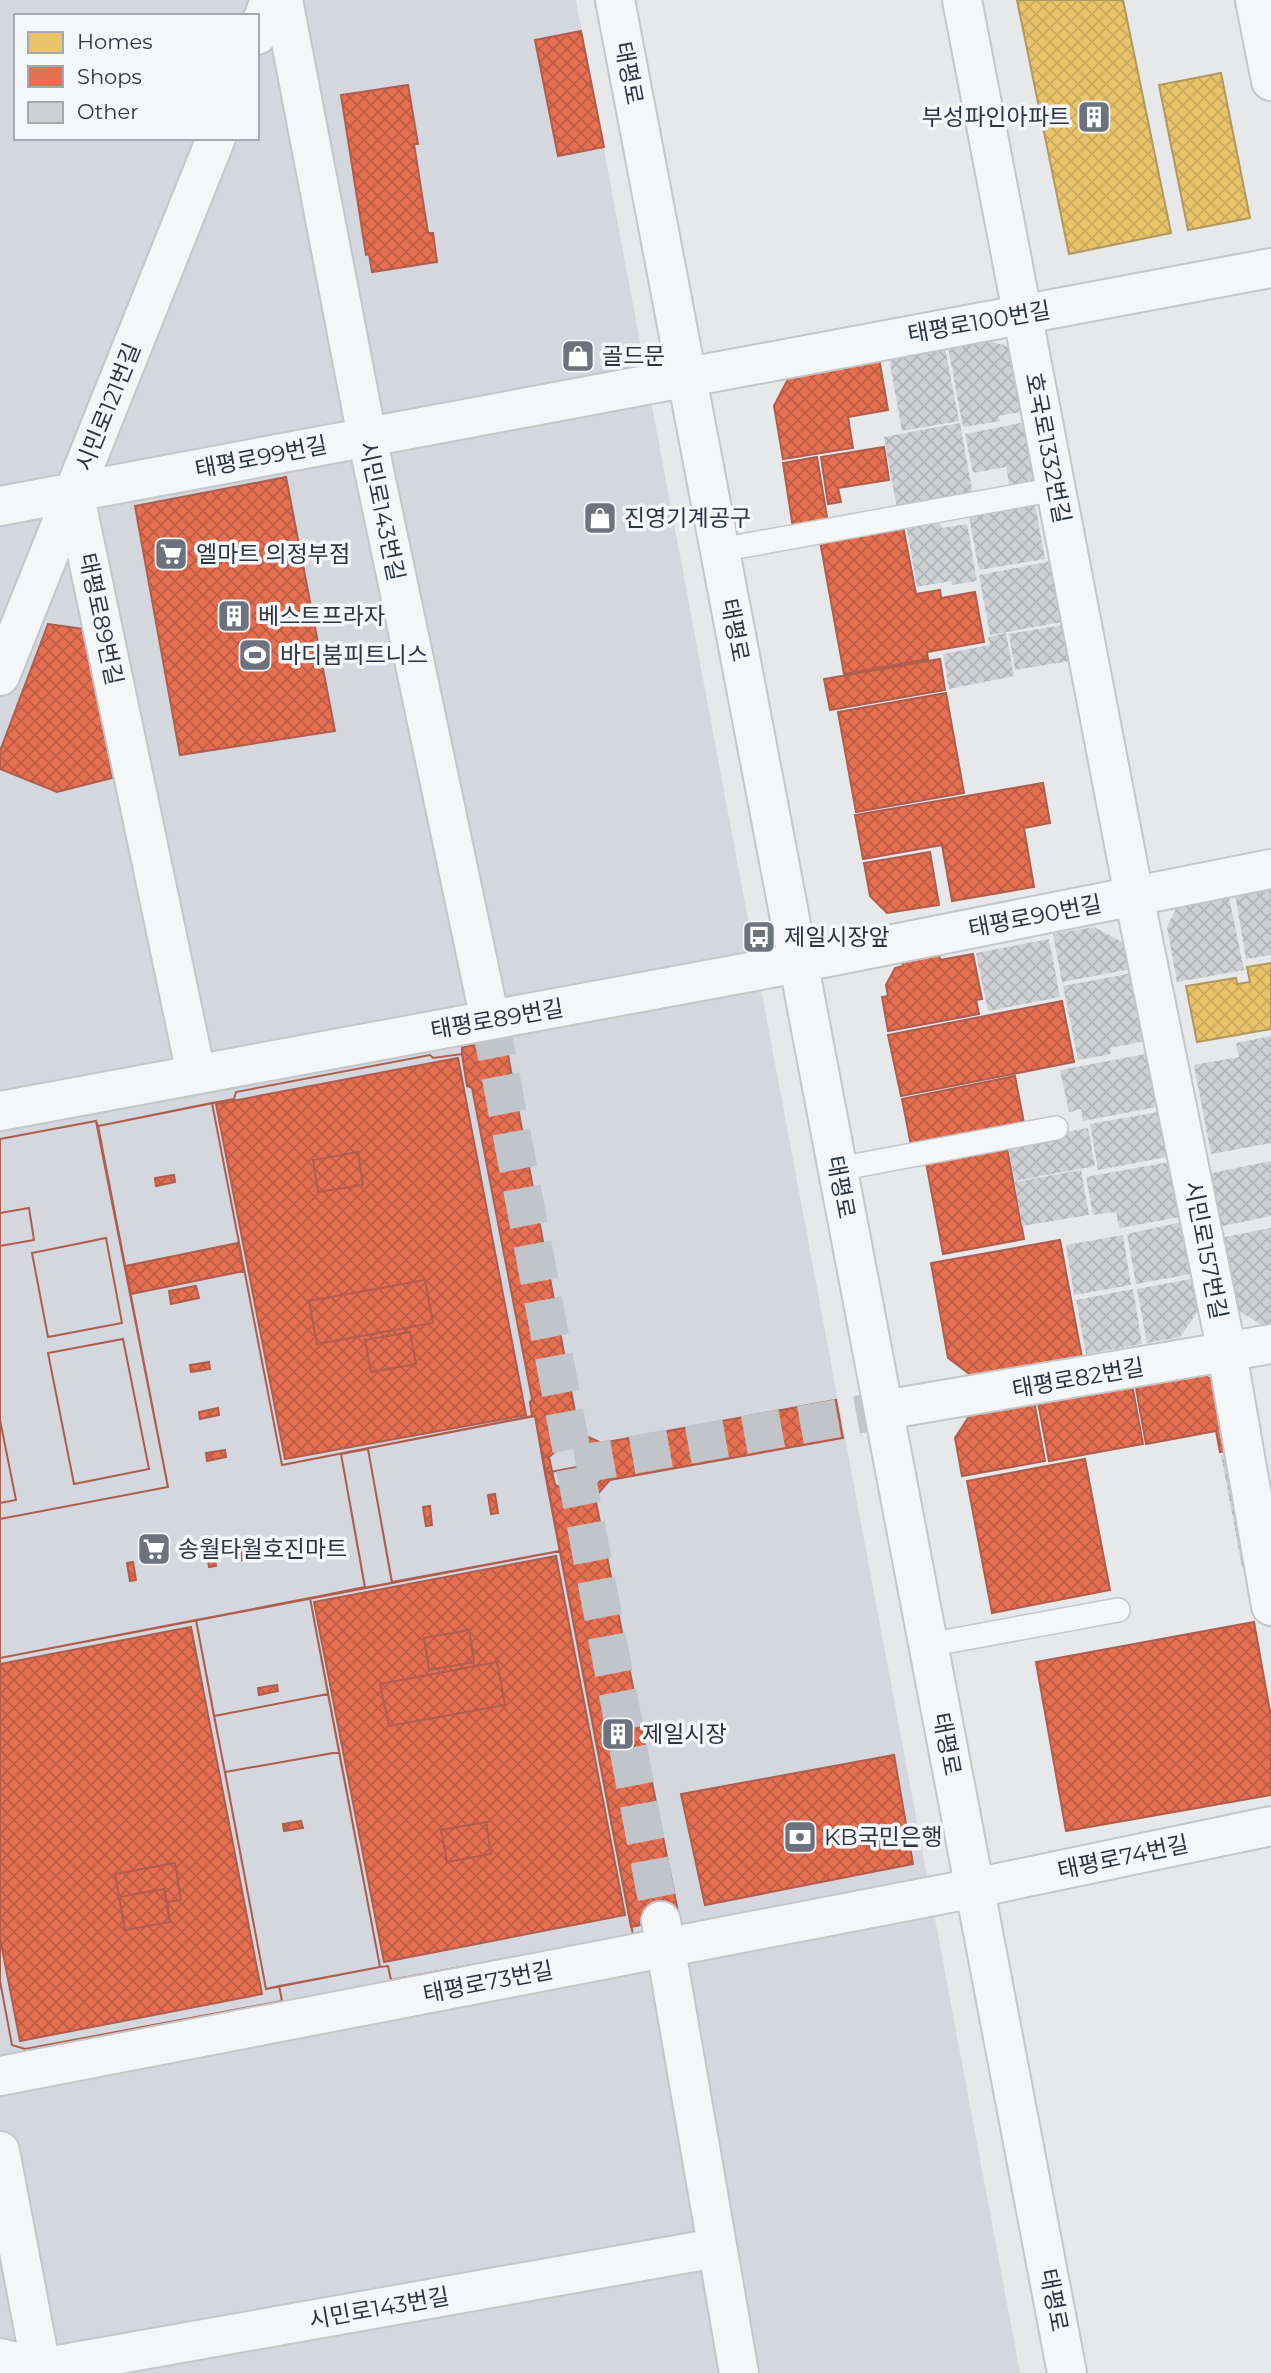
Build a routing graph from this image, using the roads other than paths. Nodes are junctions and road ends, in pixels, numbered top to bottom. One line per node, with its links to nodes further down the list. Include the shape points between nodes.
1 (270, 0): 6 (street)
2 (283, 0): 12 (street, 시민로143번길)
3 (615, 0): 11 (street, 태평로)
4 (962, 0): 10 (street, 호국로1332번길)
5 (1262, 18): 7 (street)
6 (259, 30)
7 (1271, 81)
8 (215, 140): 14 (street, 시민로121번길)
9 (1271, 268): 10 (street, 태평로100번길)
10 (1023, 314): 11 (street, 태평로100번길); 13 (street, 호국로1332번길)
11 (687, 377): 12 (street, 태평로99번길); 16 (street, 태평로)
12 (367, 437): 14 (street, 태평로99번길); 21 (street, 시민로143번길)
13 (1056, 489): 16 (lane); 19 (street, 호국로1332번길)
14 (74, 492): 15 (street, 태평로99번길); 17 (street, 시민로121번길); 22 (street, 태평로89번길)
15 (0, 506)
16 (720, 550): 20 (street, 태평로)
17 (0, 676)
18 (1271, 869): 19 (street, 태평로90번길)
19 (1134, 896): 20 (street, 태평로90번길); 27 (street, 시민로157번길)
20 (799, 963): 21 (street, 태평로89번길); 25 (street, 태평로)
21 (490, 1020): 22 (street, 태평로89번길)
22 (196, 1074): 23 (street, 태평로89번길)
23 (0, 1111)
24 (1056, 1128): 25 (lane)
25 (838, 1169): 28 (street, 태평로)
26 (1271, 1344): 27 (street, 태평로82번길)
27 (1227, 1353): 28 (street, 태평로82번길); 29 (street, 시민로157번길)
28 (884, 1410): 31 (street, 태평로)
29 (1271, 1606)
30 (1118, 1610): 31 (lane)
31 (928, 1645): 33 (street, 태평로)
32 (1271, 1826): 33 (street, 태평로74번길)
33 (975, 1888): 34 (street, 태평로73번길); 41 (street, 태평로)
34 (663, 1935): 35 (street, 태평로73번길); 37 (street)
35 (0, 2076)
36 (0, 2151): 39 (street)
37 (716, 2248): 39 (street, 시민로143번길); 40 (street)
38 (0, 2358): 39 (street)
39 (48, 2371)
40 (740, 2373)
41 (1067, 2373)

